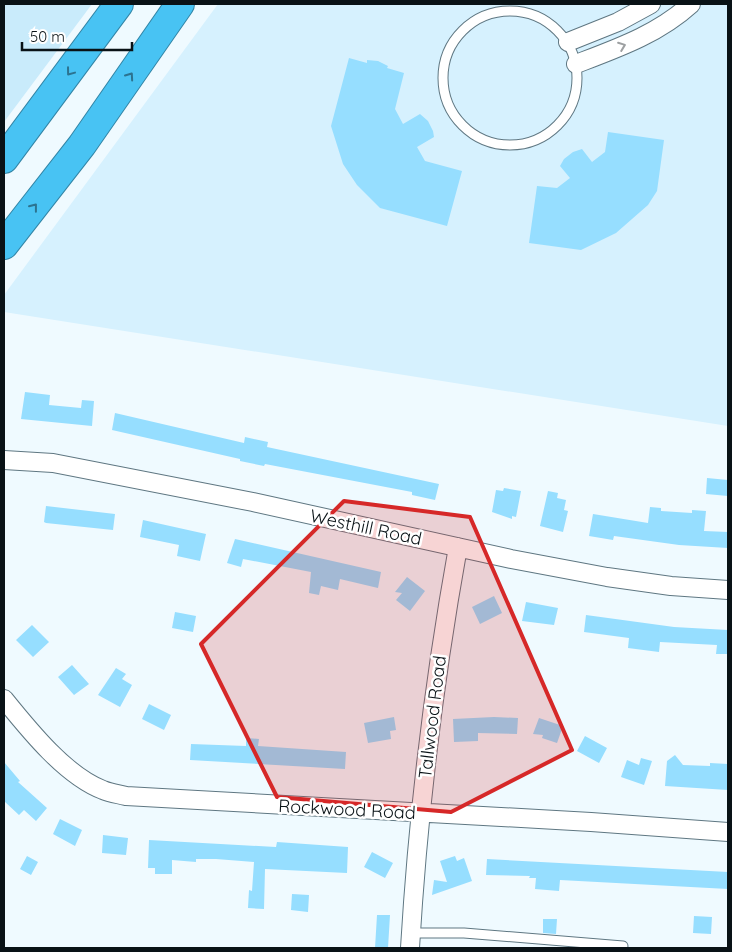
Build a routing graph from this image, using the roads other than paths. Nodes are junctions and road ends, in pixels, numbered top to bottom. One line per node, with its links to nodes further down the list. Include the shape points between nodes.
1 (119, 4): 7 (highway, one-way to 7)
2 (180, 4): 8 (highway, one-way to 2, via 82,145)
3 (650, 4): 5 (street, via 618,22)
4 (691, 4): 6 (street, one-way to 4, via 638,40)
5 (568, 42): 6 (lane); 6 (lane, via 539,16 514,10 488,14 466,27 450,48 443,72 446,98 458,120 477,137 501,145 527,143 551,132 568,112 577,88)
6 (576, 64)
7 (4, 159)
8 (4, 245)
9 (4, 460): 10 (street, Westhill Road, via 63,465)
10 (458, 547): 11 (street, Westhill Road, via 607,577); 13 (street, Tallwood Road)
11 (728, 590)
12 (4, 699): 13 (street, Rockwood Road, via 65,765 81,779 103,790 126,796 174,800)
13 (420, 813): 14 (street, Rockwood Road); 15 (street, Tallwood Road)
14 (728, 832)
15 (411, 941): 16 (lane, via 464,933)
16 (623, 946)

